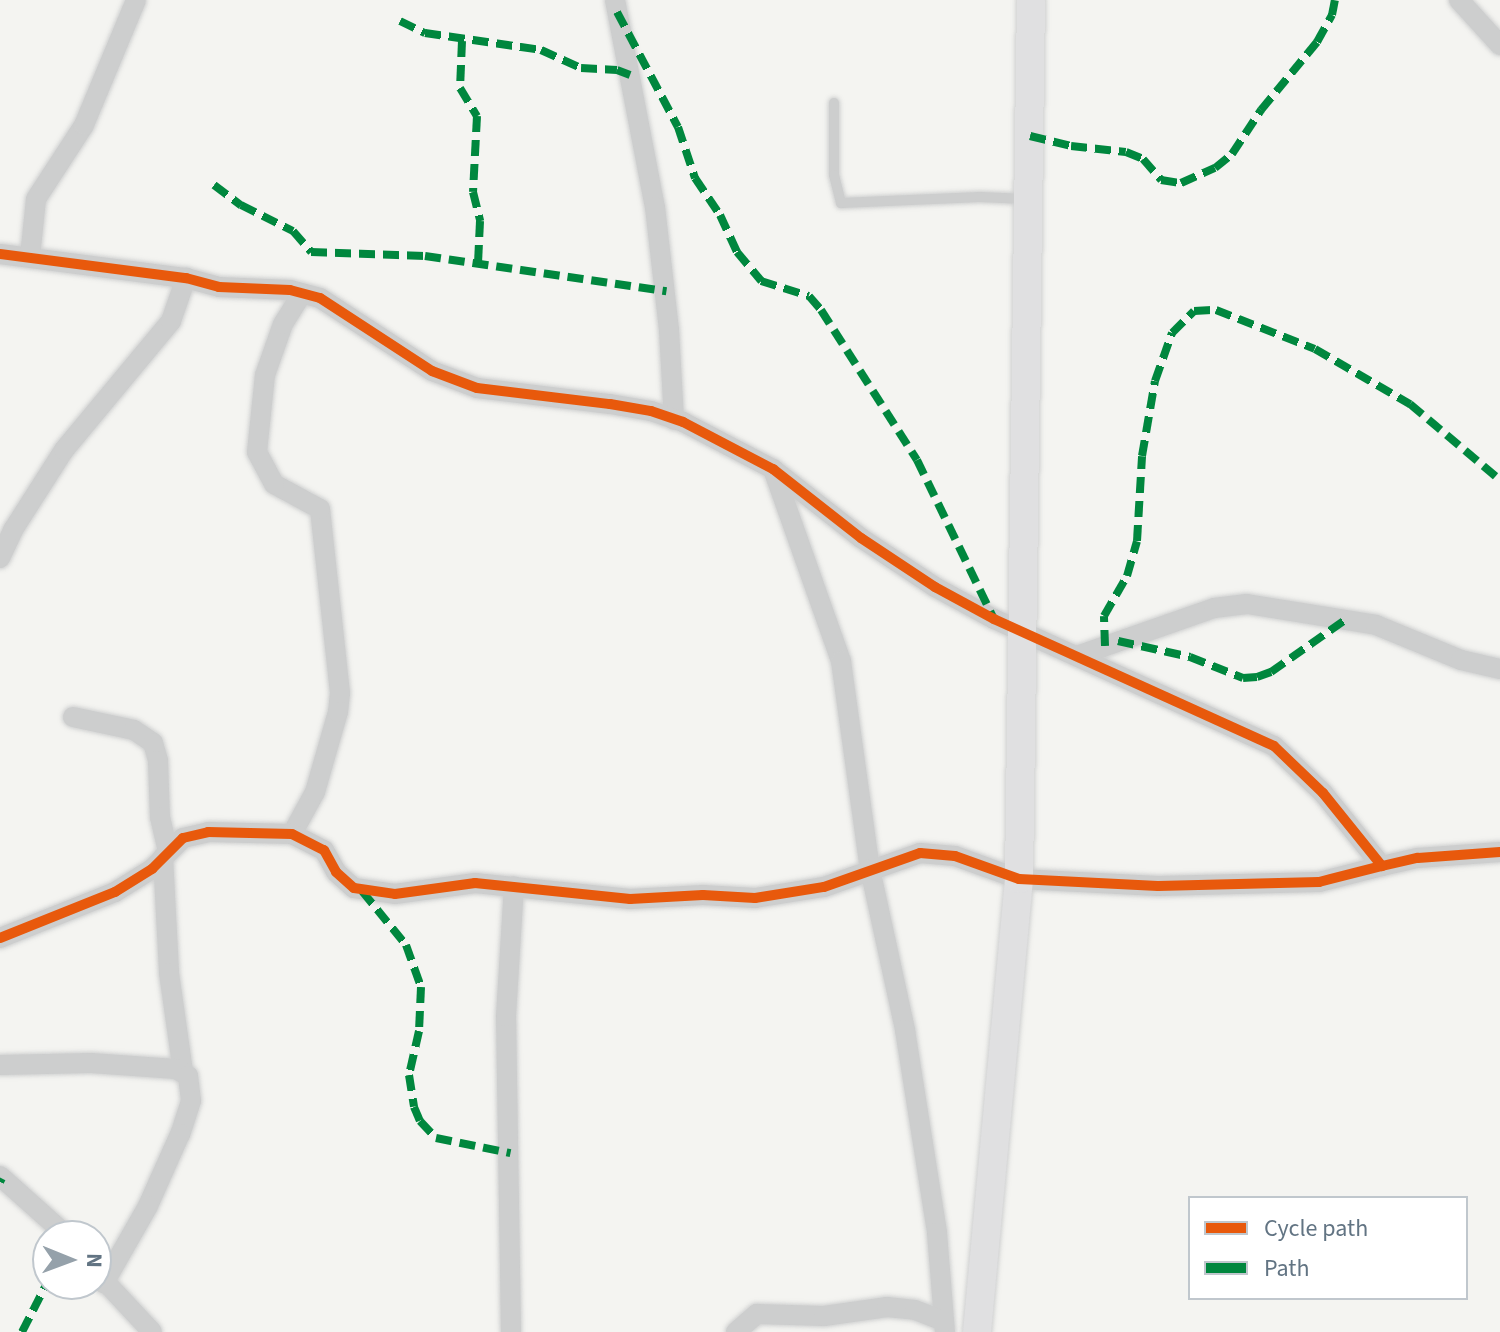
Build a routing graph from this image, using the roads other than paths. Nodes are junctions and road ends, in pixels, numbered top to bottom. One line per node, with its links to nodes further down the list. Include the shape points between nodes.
1 (136, 0): 9 (street, via 97,99 36,199)
2 (615, 0): 12 (street, via 655,207)
3 (1031, 0): 7 (main road)
4 (1459, 0): 5 (street)
5 (1500, 45)
6 (834, 103): 7 (lane, via 834,175 841,203)
7 (1028, 200): 15 (main road)
8 (0, 254): 9 (street)
9 (30, 257): 10 (street)
10 (186, 278): 11 (street, via 219,287); 14 (street, via 171,321 64,450)
11 (302, 293): 12 (street, via 320,298 432,371 477,388 610,404); 19 (street, via 283,324 265,375 257,452 274,484 320,509 340,700 315,792)
12 (674, 420): 13 (street)
13 (773, 469): 15 (street, via 909,572); 23 (street, via 837,644)
14 (0, 558)
15 (1023, 630): 16 (street); 24 (main road)
16 (1077, 656): 17 (street, via 1214,608 1247,604 1376,625 1461,660); 22 (street, via 1274,746 1323,793)
17 (1500, 669)
18 (73, 717): 21 (street, via 134,730 153,743)
19 (292, 834): 21 (street, via 196,834 183,838); 25 (street, via 324,850 344,882 362,891 409,893 475,883)
20 (1500, 852): 22 (street)
21 (166, 855): 26 (street, via 94,902); 28 (street, via 168,963)
22 (1382, 866): 24 (street, via 1294,884 1158,886)
23 (870, 869): 24 (street, via 911,854 945,854); 25 (street, via 824,887 755,898 630,899); 33 (street, via 905,1030 937,1233)
24 (1019, 879): 37 (main road)
25 (514, 886): 35 (street, via 506,1016)
26 (0, 938)
27 (0, 1065): 28 (street, via 91,1063)
28 (183, 1071): 31 (street, via 191,1094 180,1134 148,1206)
29 (0, 1176): 30 (street)
30 (49, 1220)
31 (112, 1259)
32 (112, 1290): 34 (street)
33 (945, 1326): 36 (street, via 915,1310 887,1307 824,1316 757,1314)
34 (152, 1332)
35 (511, 1332)
36 (736, 1332)
37 (977, 1332)

